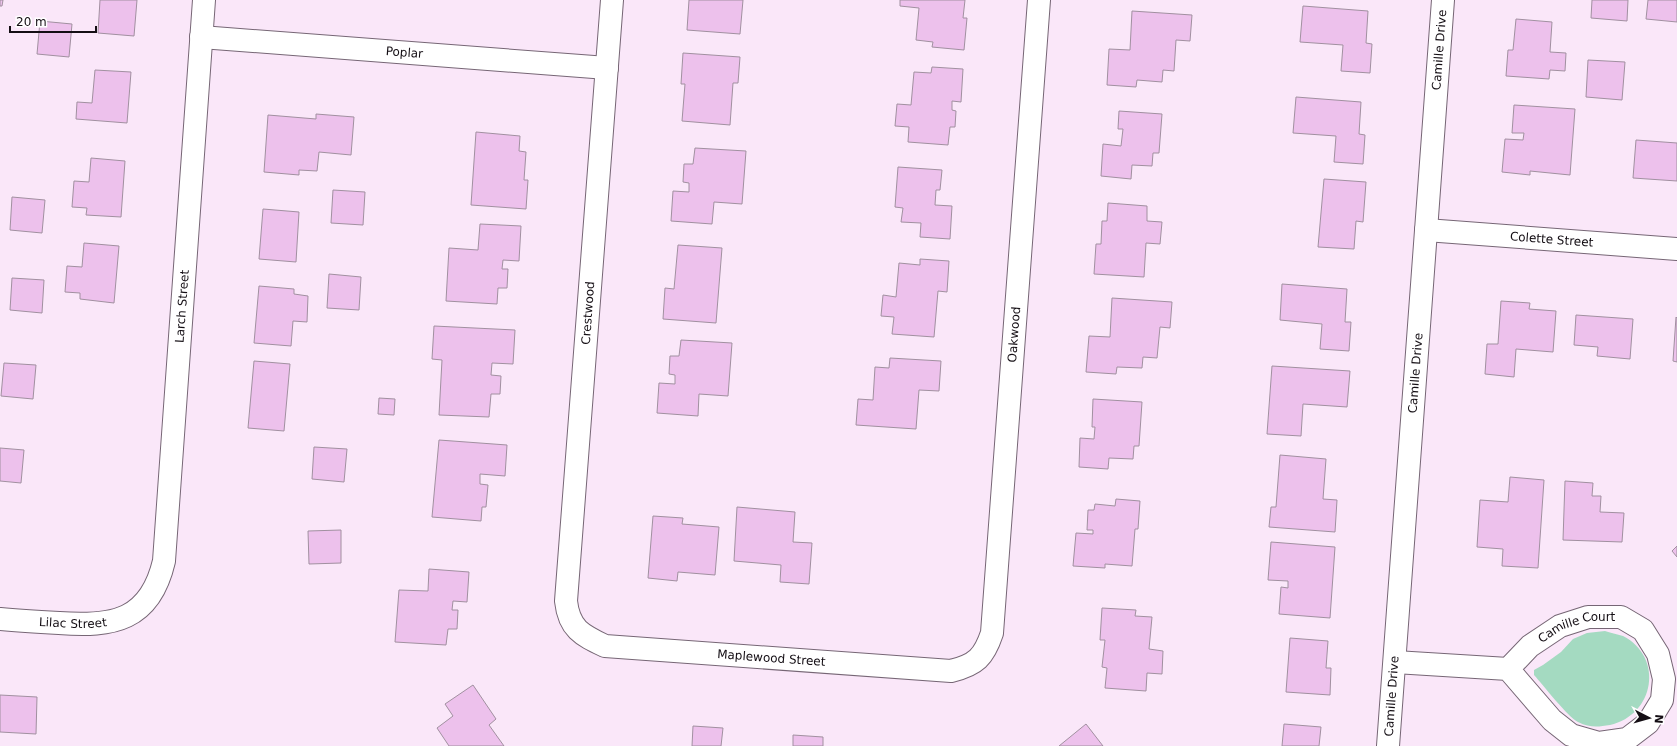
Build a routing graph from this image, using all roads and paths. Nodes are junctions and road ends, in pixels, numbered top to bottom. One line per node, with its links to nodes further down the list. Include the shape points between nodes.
1 (204, 0): 5 (street, Larch Street)
2 (612, 0): 6 (street, Crestwood)
3 (1039, 0): 13 (street, Oakwood, via 992,633 988,646)
4 (1443, 0): 7 (street, Camille Drive)
5 (201, 37): 6 (street, Poplar); 9 (street, Larch Street, via 164,561 160,577 150,597)
6 (607, 68): 11 (street, Crestwood, via 566,601 567,612)
7 (1426, 230): 8 (street, Colette Street); 12 (street, Camille Drive)
8 (1677, 249)
9 (142, 606): 10 (street, Lilac Street, via 128,616 96,624)
10 (0, 619)
11 (573, 625): 13 (street, Maplewood Street, via 584,636 605,646 951,671)
12 (1395, 662): 14 (street); 15 (street, Camille Drive)
13 (975, 663)
14 (1508, 669): 14 (street, Camille Court, via 1530,646 1560,626 1588,617 1621,617 1644,630 1658,654 1664,679 1662,700 1648,723 1627,739 1599,743 1571,735 1552,720)
15 (1388, 746)

